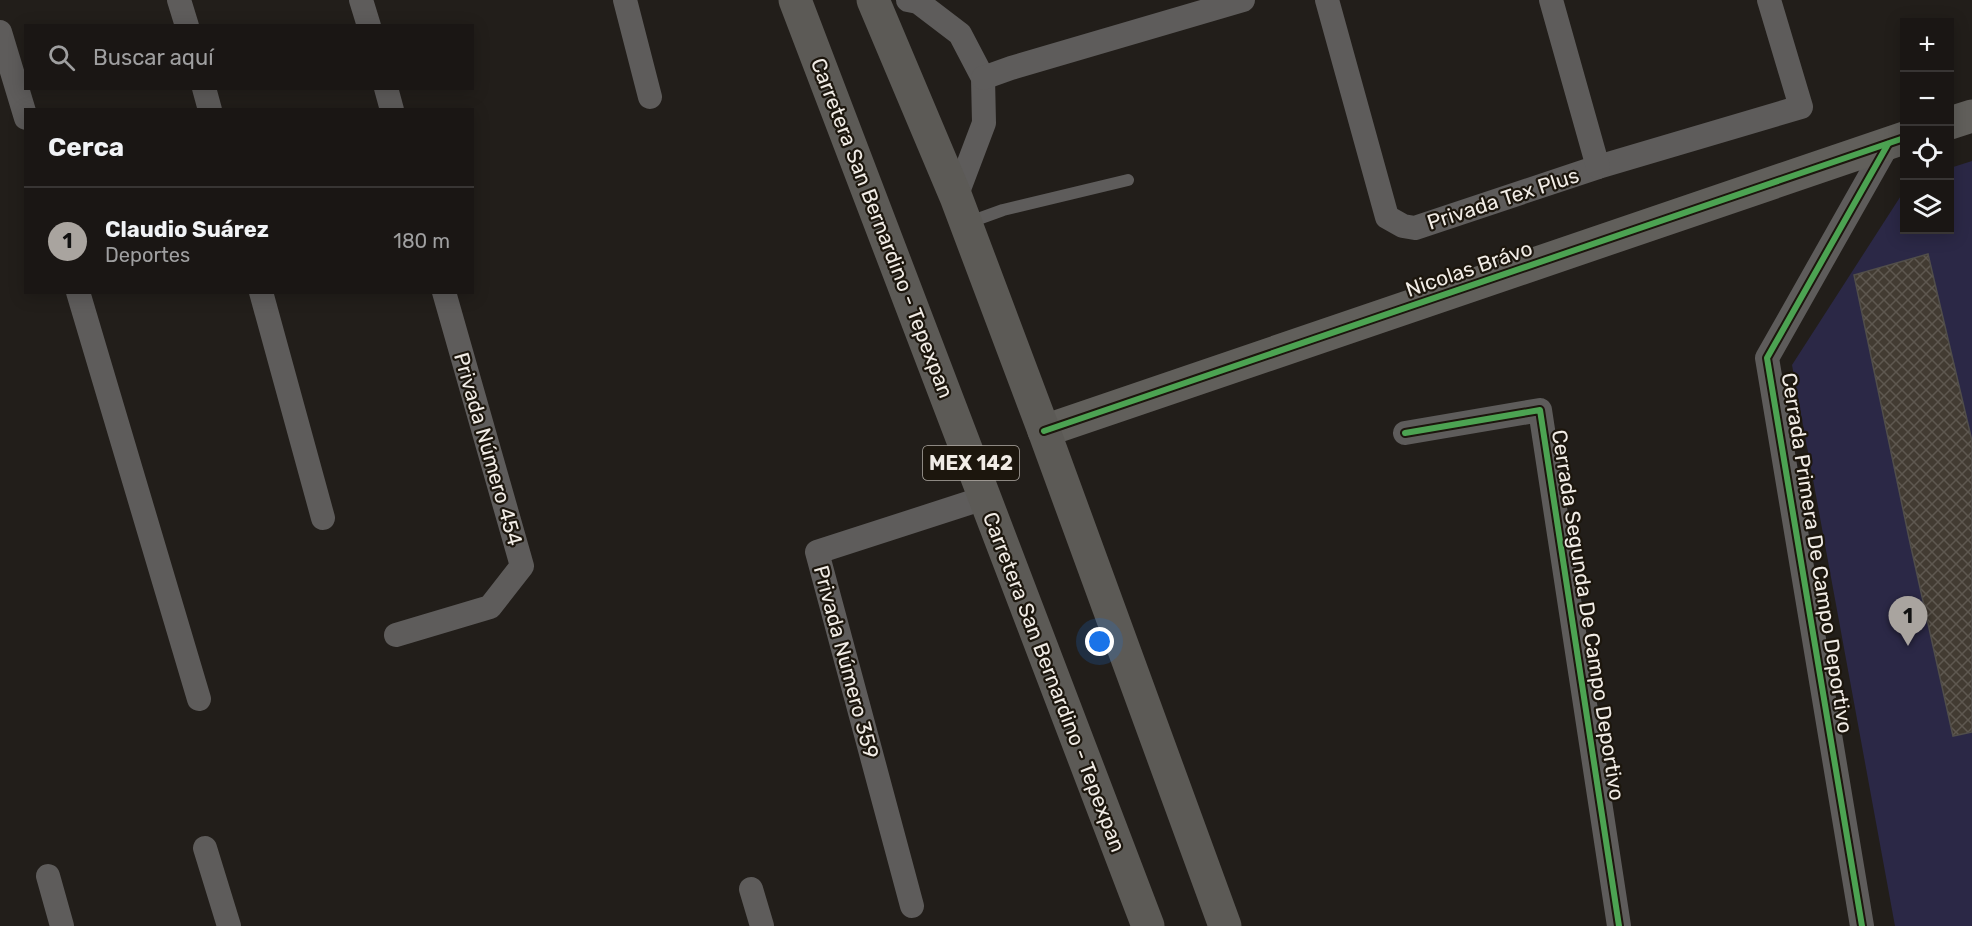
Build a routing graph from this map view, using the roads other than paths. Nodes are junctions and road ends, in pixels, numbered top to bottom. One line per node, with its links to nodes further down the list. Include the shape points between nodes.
1 (179, 0): 11 (street)
2 (361, 0): 12 (street)
3 (625, 0): 17 (street)
4 (795, 0): 32 (highway, Carretera San Bernardino - Tepexpan / MEX 142)
5 (873, 0): 26 (highway, MEX 142)
6 (908, 0): 14 (street, via 918,2 960,34)
7 (1243, 0): 14 (street)
8 (1327, 0): 24 (street, Privada Tex Plus, via 1387,217 1392,221 1415,228)
9 (1551, 0): 24 (street)
10 (1769, 0): 24 (street, Privada Tex Plus, via 1801,107)
11 (185, 24)
12 (368, 24)
13 (0, 32): 20 (street)
14 (983, 78): 26 (street, via 984,123)
15 (205, 90): 18 (street)
16 (387, 90): 19 (street)
17 (650, 97)
18 (209, 108)
19 (391, 108)
20 (24, 111)
21 (1972, 116): 22 (street)
22 (1954, 122)
23 (1896, 141): 30 (street, Nicolas Brávo); 46 (street, Cerrada Primera De Campo Deportivo, via 1767,358)
24 (1598, 167)
25 (1128, 180): 26 (lane, via 1003,210)
26 (961, 210): 30 (highway, MEX 142)
27 (79, 294): 35 (street)
28 (262, 294): 33 (street)
29 (445, 294): 34 (street, Privada Número 454, via 522,566 490,607)
30 (1044, 431): 44 (highway, MEX 142)
31 (1405, 433): 45 (street, Cerrada Segunda De Campo Deportivo, via 1540,410)
32 (984, 498): 39 (street, Privada Número 359, via 817,552); 43 (highway, Carretera San Bernardino - Tepexpan / MEX 142)
33 (323, 518)
34 (396, 635)
35 (199, 699)
36 (205, 848): 41 (street)
37 (48, 876): 40 (street)
38 (751, 889): 42 (street)
39 (912, 906)
40 (62, 926)
41 (230, 926)
42 (762, 926)
43 (1148, 926)
44 (1225, 926)
45 (1619, 926)
46 (1862, 926)

